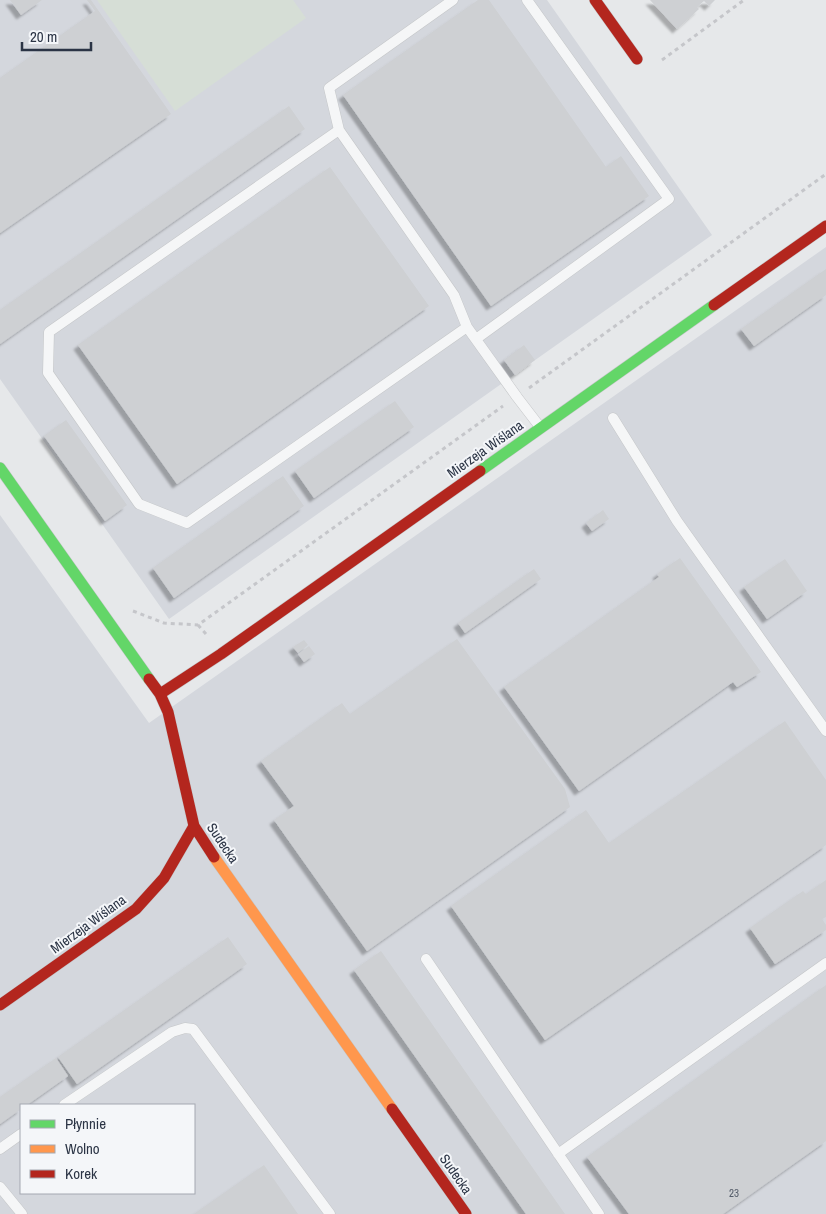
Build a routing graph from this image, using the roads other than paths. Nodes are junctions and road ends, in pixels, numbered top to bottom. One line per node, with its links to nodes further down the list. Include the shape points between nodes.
1 (453, 0): 5 (lane, via 329,88)
2 (526, 0): 8 (lane, via 669,199)
3 (595, 0): 4 (street)
4 (637, 59)
5 (339, 130): 7 (lane, via 454,295); 7 (lane, via 50,332 48,373 139,504 187,524)
6 (826, 226): 10 (street, Mierzeja Wiślana)
7 (467, 327): 8 (lane)
8 (476, 339): 10 (lane)
9 (613, 418): 13 (lane, via 677,521)
10 (540, 428): 12 (street, Mierzeja Wiślana)
11 (0, 468): 12 (street, Sudecka)
12 (160, 694): 14 (street, Sudecka, via 168,712)
13 (826, 731)
14 (194, 826): 17 (street, Mierzeja Wiślana, via 164,878 136,910); 25 (street, Sudecka)
15 (426, 959): 21 (lane)
16 (826, 963): 21 (lane)
17 (0, 1005)
18 (65, 1104): 24 (lane, via 172,1032 193,1029)
19 (20, 1135): 20 (lane)
20 (0, 1149)
21 (558, 1154): 26 (lane)
22 (0, 1187): 23 (lane)
23 (17, 1212)
24 (330, 1214)
25 (466, 1214)
26 (599, 1214)

